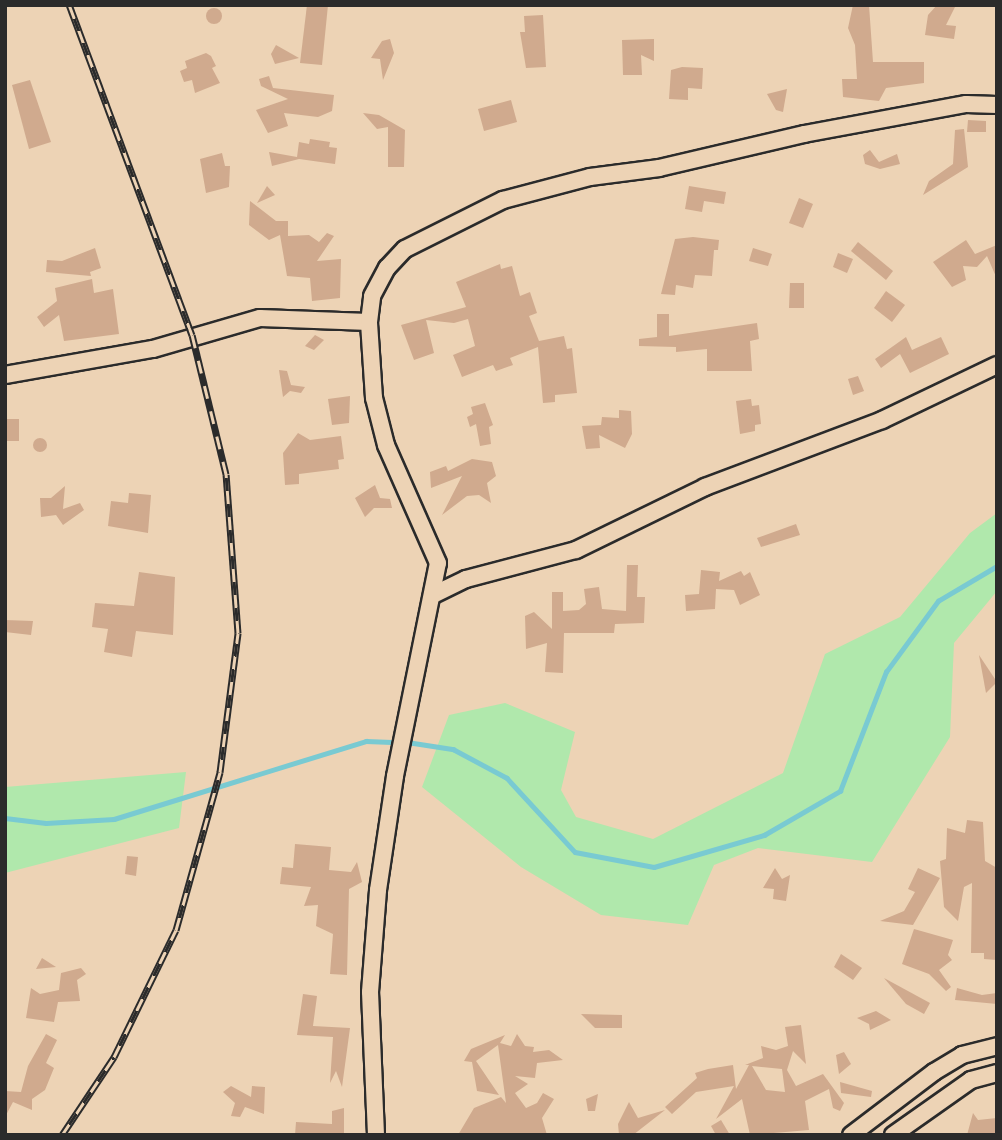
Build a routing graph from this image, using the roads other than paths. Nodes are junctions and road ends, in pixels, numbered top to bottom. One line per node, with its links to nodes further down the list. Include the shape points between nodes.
1 (997, 105): 2 (street, via 966,104 842,127 659,168 590,177 503,200 405,249 387,268 372,296)
2 (369, 323): 4 (street, via 260,318 153,349); 5 (street, via 379,421)
3 (997, 365): 6 (street, via 882,420 705,487 576,550)
4 (5, 375)
5 (438, 563): 6 (street); 7 (street)
6 (466, 579): 7 (street)
7 (435, 594): 10 (street, via 395,776 378,890 370,992)
8 (997, 1046): 11 (street, via 962,1055 934,1072)
9 (997, 1073): 12 (street, via 971,1080)
10 (376, 1135)
11 (851, 1135)
12 (893, 1135)

